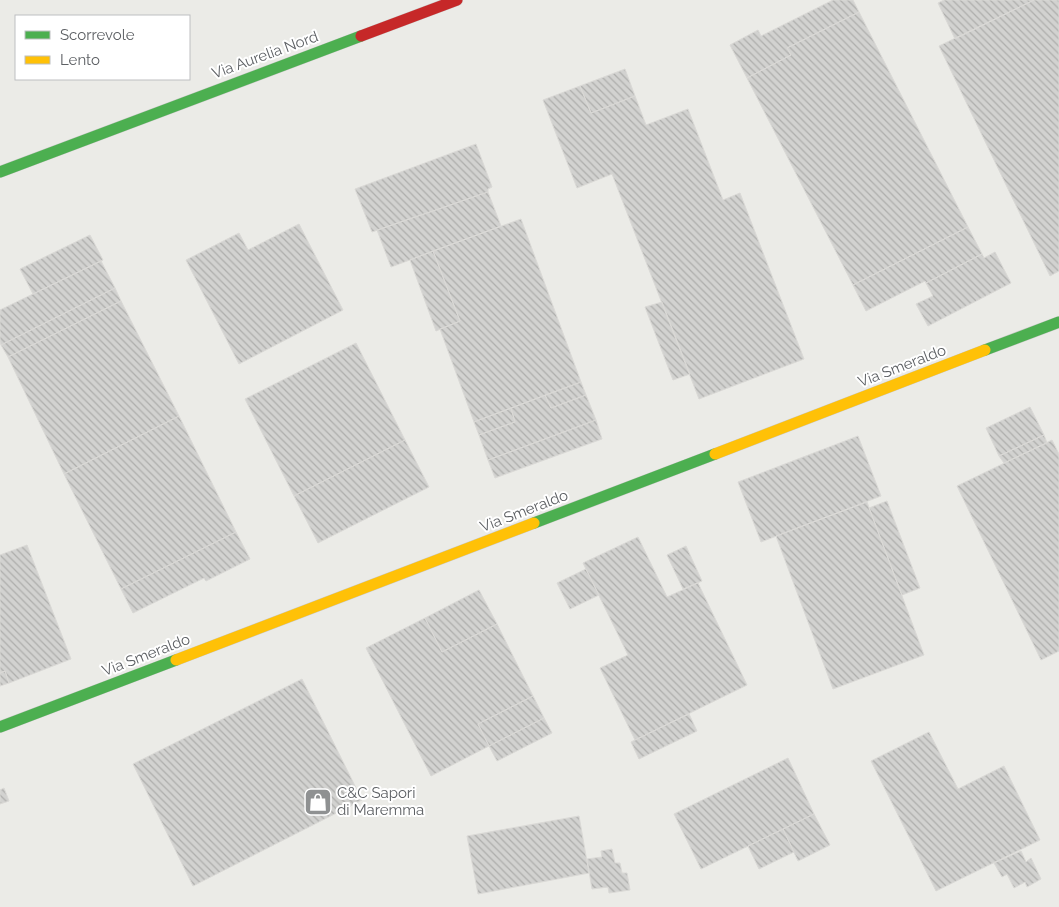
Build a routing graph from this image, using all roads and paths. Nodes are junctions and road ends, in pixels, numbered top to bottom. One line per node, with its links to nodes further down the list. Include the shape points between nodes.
1 (457, 0): 2 (street, Via Aurelia Nord)
2 (0, 172)
3 (1059, 322): 4 (street, Via Smeraldo)
4 (0, 727)

